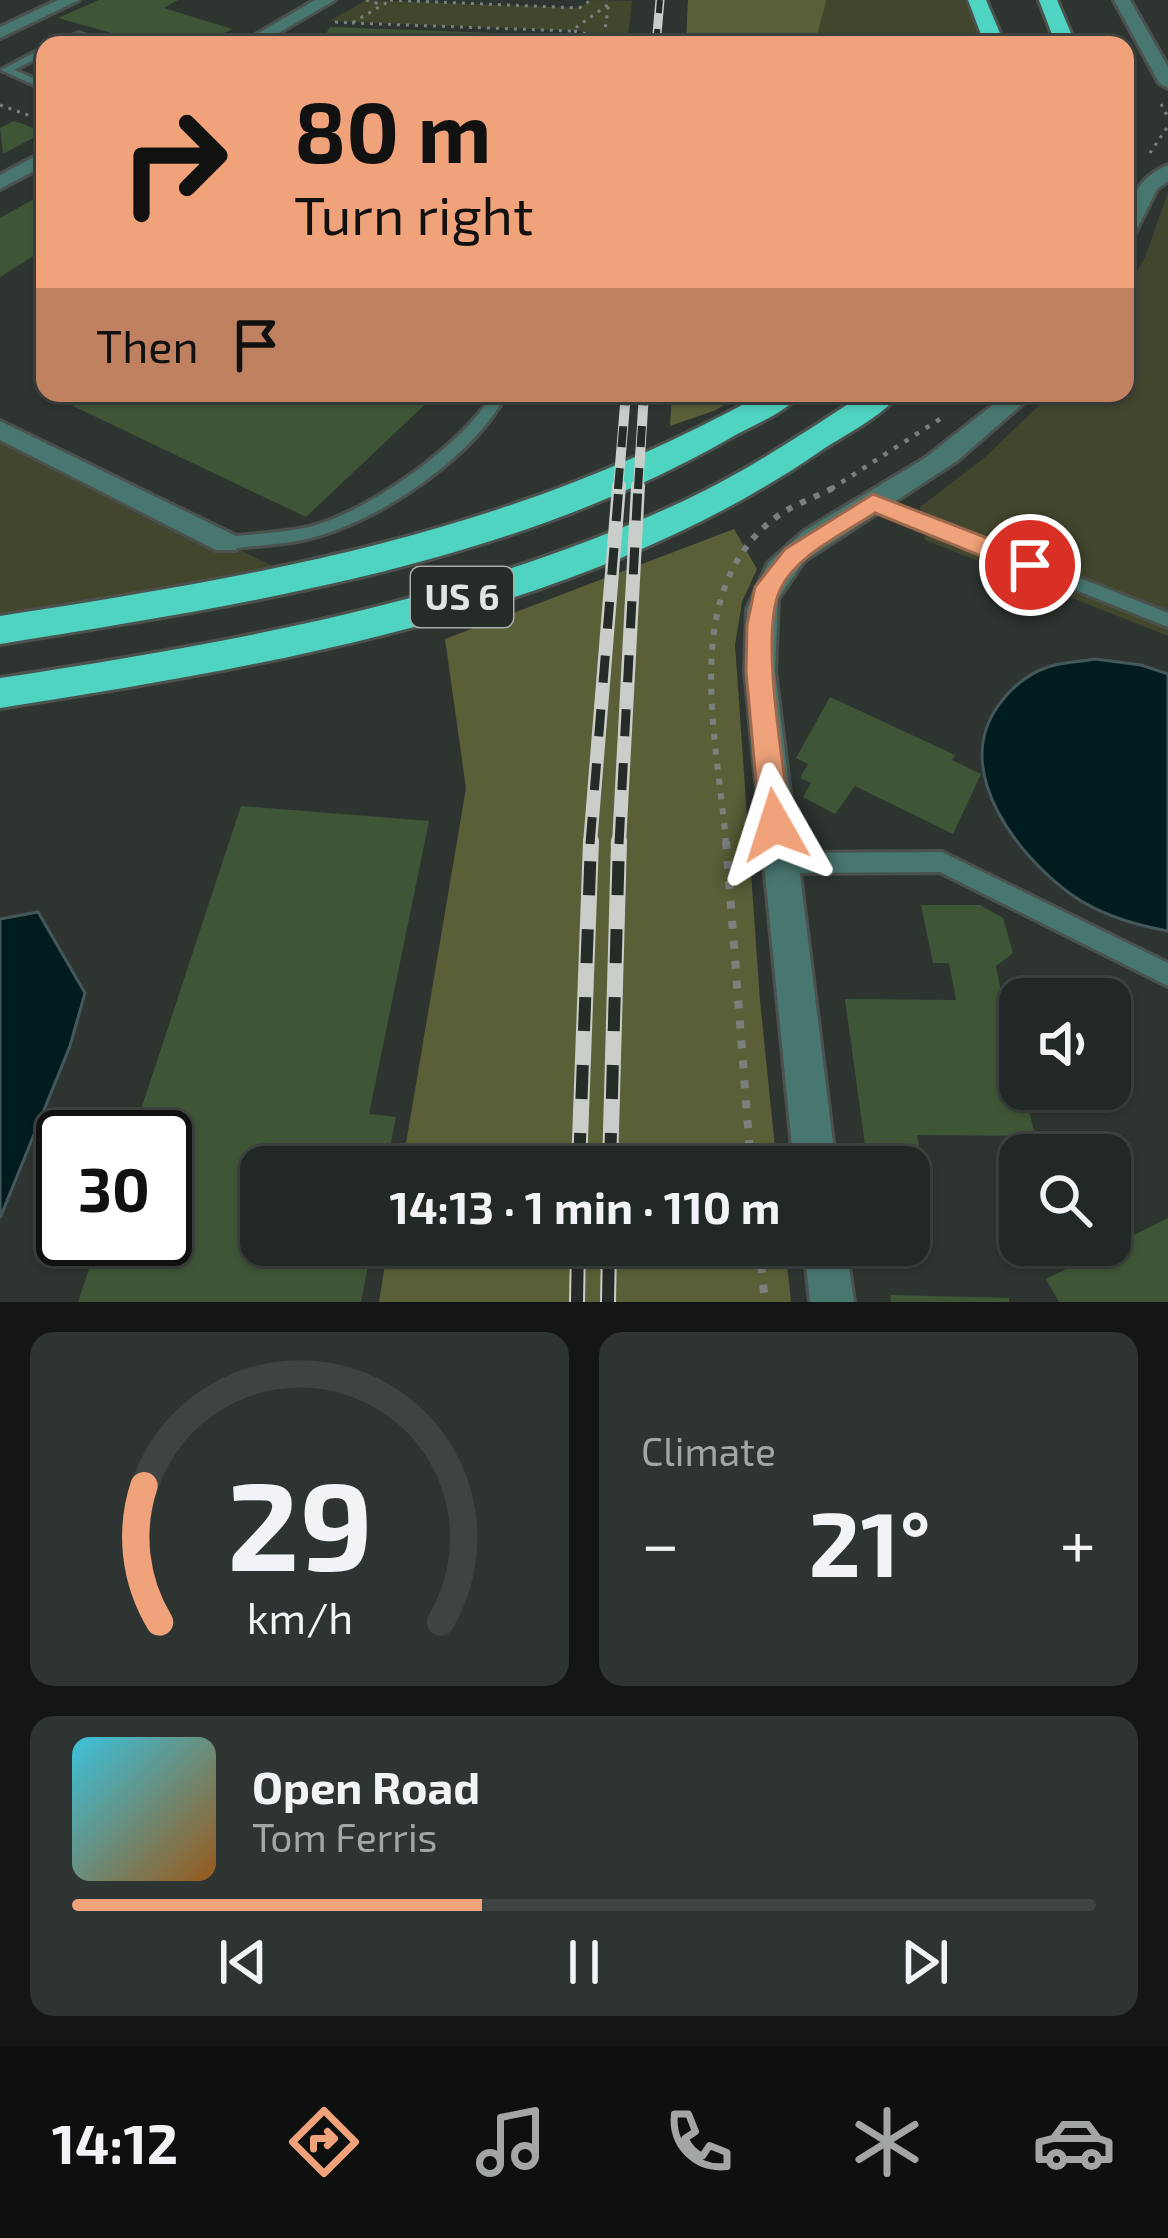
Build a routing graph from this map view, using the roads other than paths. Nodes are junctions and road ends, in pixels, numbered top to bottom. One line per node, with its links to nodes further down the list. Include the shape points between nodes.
1 (71, 0): 6 (street)
2 (327, 0): 7 (street)
3 (977, 0): 8 (highway)
4 (1048, 0): 9 (highway)
5 (1122, 0): 12 (street)
6 (0, 33)
7 (262, 36)
8 (991, 36)
9 (1062, 36)
10 (36, 55): 11 (lane, via 6,70)
11 (36, 83)
12 (1168, 83)
13 (36, 163): 15 (street)
14 (1168, 171): 16 (street, via 1149,186)
15 (0, 183)
16 (1134, 217)
17 (497, 402): 23 (lane, via 412,481 320,530)
18 (768, 402): 25 (highway, US 6, via 615,480 432,545 248,590)
19 (872, 402): 26 (highway, US 6, via 711,499 491,588 298,641)
20 (1013, 402): 22 (street)
21 (0, 429): 23 (street)
22 (873, 502): 24 (lane); 27 (street, via 794,556 768,587 760,671)
23 (226, 544)
24 (1168, 620)
25 (0, 630)
26 (0, 693)
27 (779, 863): 28 (lane, via 942,862); 29 (street)
28 (1168, 975)
29 (813, 1146)
30 (828, 1266): 31 (street)
31 (832, 1302)

